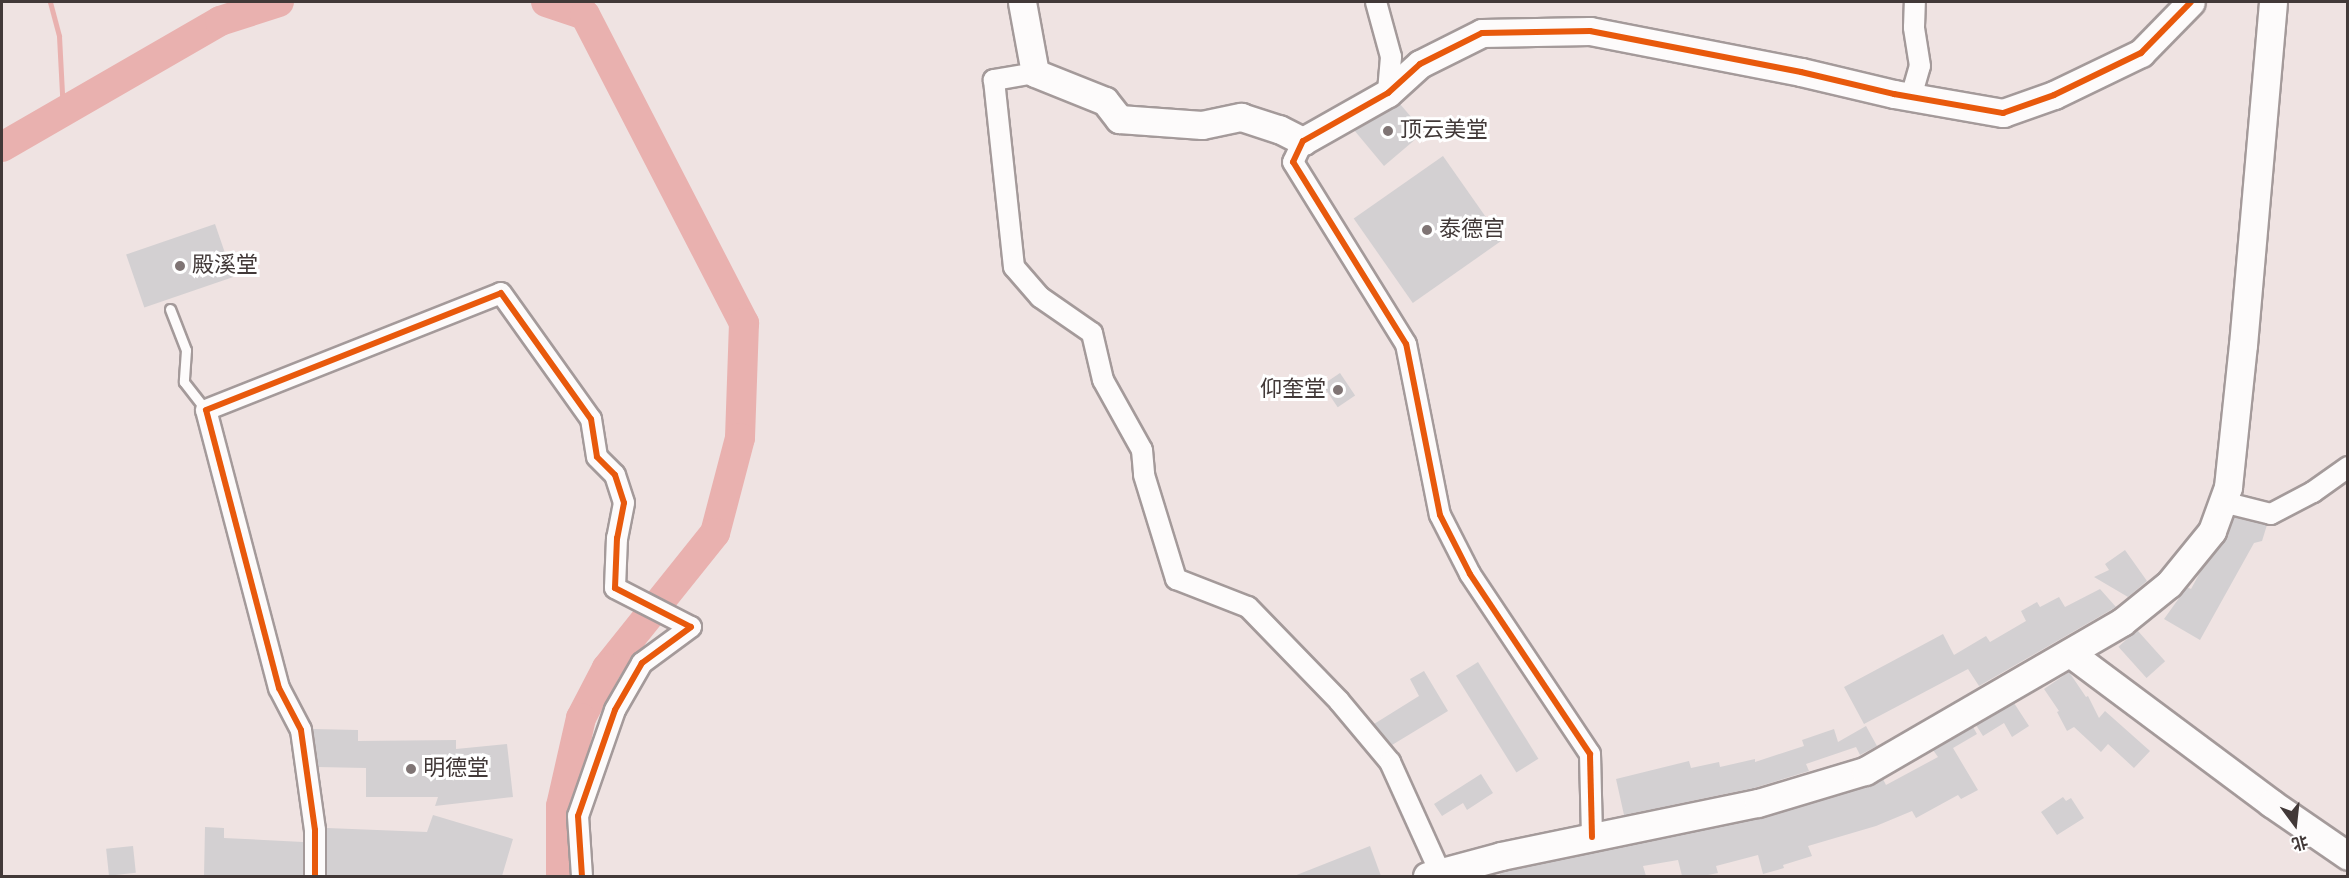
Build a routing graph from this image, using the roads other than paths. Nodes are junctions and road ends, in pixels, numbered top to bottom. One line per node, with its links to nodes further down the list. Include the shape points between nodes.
1 (1022, 2): 6 (street)
2 (1376, 2): 7 (street, via 1391,57)
3 (1915, 2): 8 (street, via 1920,66)
4 (2192, 2): 8 (street, via 2141,53 2054,95 2003,113)
5 (2274, 2): 13 (street, via 2242,357 2228,487)
6 (1035, 73): 9 (street, via 1105,101 1119,119 1202,126 1241,117); 17 (street, via 994,80 1014,267 1040,297 1092,333 1103,380 1142,450 1144,475 1176,579 1248,607 1339,701 1390,762)
7 (1388, 93): 8 (street, via 1420,64 1482,33 1590,31); 9 (street)
8 (1911, 97)
9 (1303, 141): 15 (street, via 1293,162 1406,344 1440,515 1470,574 1590,754)
10 (170, 309): 11 (lane, via 186,350 184,382)
11 (206, 410): 18 (street, via 279,688 301,730 315,830); 19 (street, via 501,293 591,419 597,457 615,475 624,503 617,538 615,588 691,627 642,663 615,710 578,816)
12 (2348, 467): 13 (street, via 2313,492 2271,514)
13 (2223, 501): 14 (street, via 2212,531 2169,584 2122,622)
14 (2070, 653): 15 (street, via 1865,771 1758,803); 16 (street)
15 (1593, 837): 17 (street, via 1500,855)
16 (2348, 856)
17 (1434, 874)
18 (315, 876)
19 (582, 876)

